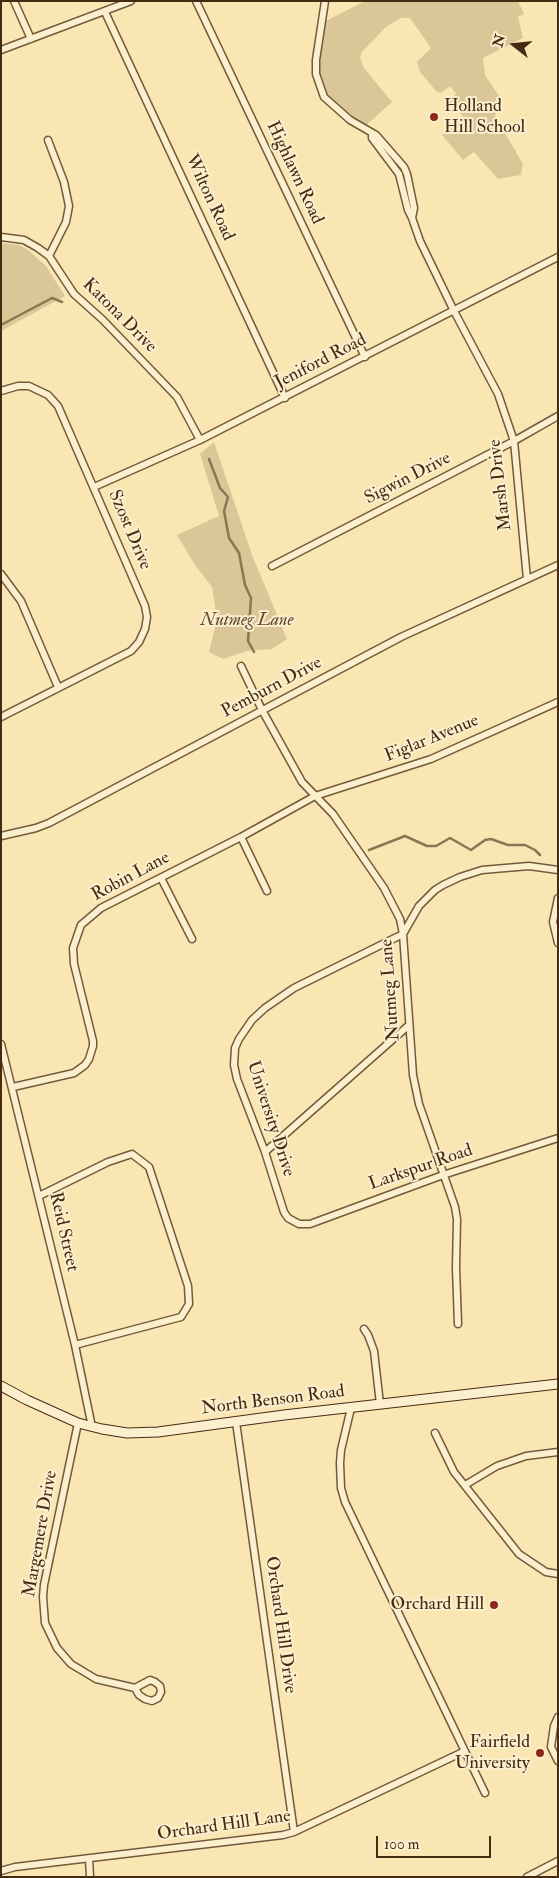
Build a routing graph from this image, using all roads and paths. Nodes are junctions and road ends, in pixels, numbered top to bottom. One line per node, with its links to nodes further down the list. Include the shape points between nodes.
1 (14, 1): 6 (street)
2 (131, 1): 5 (street)
3 (196, 1): 13 (street, Highlawn Road)
4 (325, 1): 12 (street, Marsh Drive, via 316,60 316,74 324,98 372,134 399,174 420,241)
5 (105, 12): 6 (street); 15 (street, Wilton Road)
6 (31, 39): 7 (street)
7 (1, 50)
8 (48, 140): 10 (street, via 64,182 69,206 66,222)
9 (1, 237): 10 (street, Katona Drive, via 32,243)
10 (49, 256): 17 (street, Katona Drive, via 74,294 177,397)
11 (558, 257): 12 (street, Jeniford Road)
12 (454, 311): 13 (street, Jeniford Road); 18 (street, Marsh Drive, via 498,394)
13 (364, 357): 15 (street, Jeniford Road)
14 (1, 391): 19 (street, Szost Drive, via 29,386 48,395 58,406)
15 (286, 398): 17 (street, Jeniford Road)
16 (558, 416): 18 (street, Sigwin Drive)
17 (200, 440): 19 (street, Jeniford Road)
18 (514, 441): 21 (street, Sigwin Drive); 23 (street, Marsh Drive)
19 (94, 487): 25 (street, Szost Drive, via 145,606 145,629 131,651)
20 (558, 565): 23 (street, Pemburn Drive)
21 (272, 566)
22 (1, 574): 25 (street, via 22,601)
23 (527, 579): 27 (street, Pemburn Drive, via 401,637)
24 (241, 666): 27 (street, Nutmeg Lane)
25 (58, 687): 28 (street, Szost Drive)
26 (558, 702): 29 (street, Figlar Avenue, via 431,758)
27 (262, 710): 29 (street, Nutmeg Lane, via 302,782); 30 (street, Pemburn Drive, via 49,823)
28 (1, 717)
29 (315, 796): 31 (street, Robin Lane); 36 (street, Nutmeg Lane, via 332,814 384,888 394,905)
30 (1, 836)
31 (241, 837): 33 (street, Robin Lane); 34 (street)
32 (558, 870): 36 (street, via 529,866 482,870 460,877 425,899)
33 (161, 878): 37 (street); 41 (street, Robin Lane, via 101,908 78,930 73,957 93,1046 85,1065 74,1073)
34 (267, 891)
35 (558, 898): 38 (street, via 554,922)
36 (403, 934): 39 (street, Nutmeg Lane); 43 (street, University Drive, via 294,988 266,1008 244,1030 235,1048 235,1071)
37 (192, 939)
38 (558, 943)
39 (408, 1026): 43 (street); 44 (street, Nutmeg Lane, via 412,1075)
40 (1, 1044): 41 (street, Reid Street)
41 (13, 1087): 45 (street, Reid Street)
42 (558, 1138): 44 (street, Larkspur Road)
43 (265, 1152): 46 (street, University Drive, via 284,1212)
44 (443, 1175): 46 (street, Larkspur Road, via 310,1224); 47 (street, Nutmeg Lane, via 457,1219)
45 (39, 1196): 49 (street, Reid Street); 49 (street, via 108,1162 132,1154 149,1166 188,1286 189,1304 181,1317)
46 (294, 1222)
47 (458, 1324)
48 (364, 1328): 52 (street, via 376,1359)
49 (75, 1346): 56 (street, Reid Street)
50 (558, 1384): 52 (main road, North Benson Road)
51 (1, 1386): 55 (main road, North Benson Road)
52 (380, 1404): 53 (main road, North Benson Road)
53 (351, 1408): 54 (main road, North Benson Road); 63 (street, via 340,1463 345,1502)
54 (236, 1422): 56 (main road, North Benson Road, via 136,1433); 66 (street, Orchard Hill Drive)
55 (78, 1423): 56 (main road, North Benson Road); 61 (street, Margemere Drive, via 42,1597 45,1623 56,1648 71,1664 96,1679)
56 (92, 1427)
57 (435, 1433): 59 (street, via 454,1472)
58 (558, 1452): 59 (street, via 526,1456 497,1466)
59 (465, 1485): 60 (street, via 519,1554 546,1572)
60 (558, 1574)
61 (135, 1688)
62 (558, 1717): 64 (street, via 551,1747)
63 (465, 1751): 65 (street); 66 (street, Orchard Hill Lane)
64 (558, 1761)
65 (486, 1793)
66 (294, 1832): 67 (street, Orchard Hill Lane)
67 (89, 1859): 69 (street, Orchard Hill Lane); 70 (street)
68 (558, 1861): 71 (street)
69 (1, 1871)
70 (90, 1877)
71 (527, 1877)

